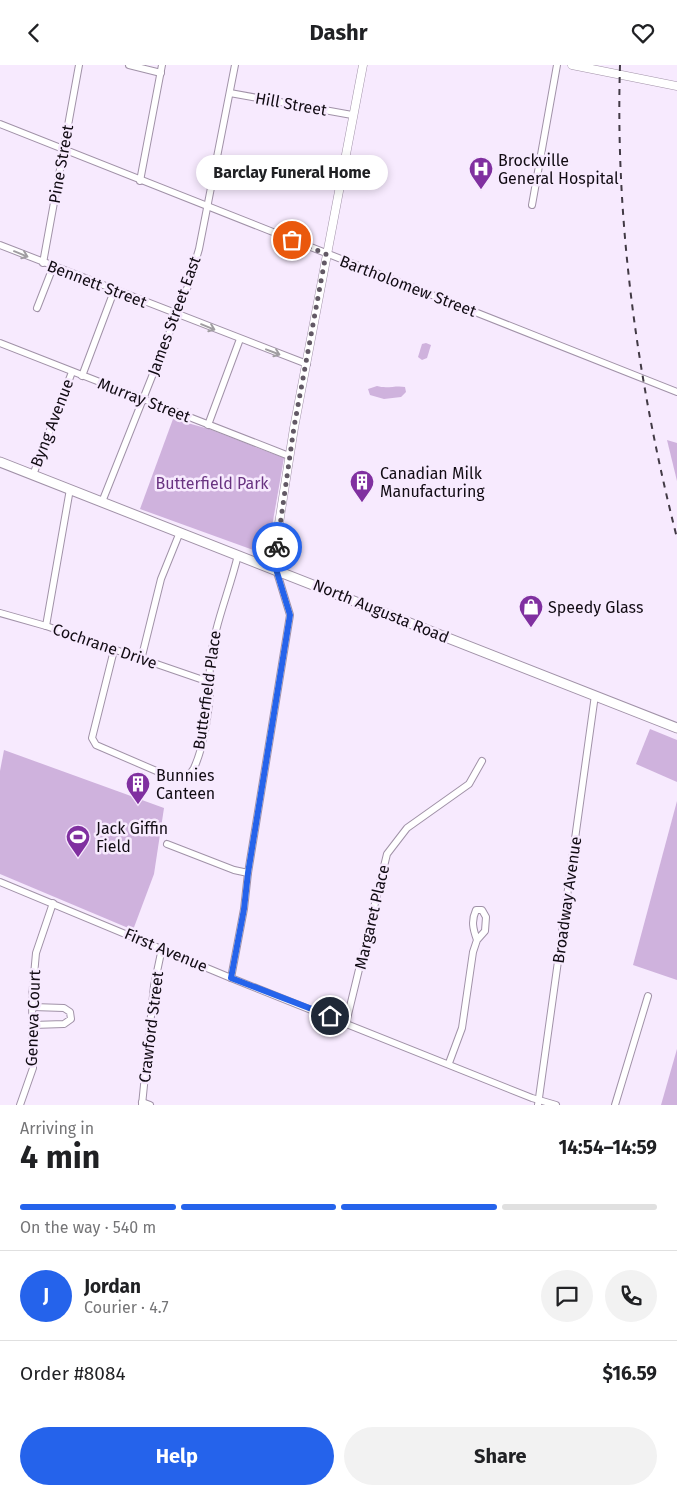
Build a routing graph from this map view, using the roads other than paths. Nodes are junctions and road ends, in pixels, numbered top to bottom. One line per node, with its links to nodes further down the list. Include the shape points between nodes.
1 (79, 65): 13 (street, Pine Street)
2 (129, 65): 8 (street)
3 (162, 65): 8 (street)
4 (235, 65): 10 (street, James Street East)
5 (363, 65): 11 (street)
6 (557, 65): 16 (street)
7 (572, 65): 9 (street)
8 (161, 73): 14 (street)
9 (677, 86)
10 (230, 93): 11 (street, Hill Street); 15 (street, James Street East)
11 (352, 115): 18 (street)
12 (0, 124): 13 (street, Bartholomew Street)
13 (64, 151): 14 (street, Bartholomew Street); 19 (street, Pine Street)
14 (140, 181): 15 (street, Bartholomew Street)
15 (207, 205): 18 (street, Bartholomew Street); 23 (street, James Street East, via 199,249)
16 (532, 205)
17 (0, 245): 19 (street, Bennett Street, one-way to 19)
18 (326, 254): 26 (street); 29 (street, Bartholomew Street)
19 (43, 263): 20 (street, Bennett Street)
20 (52, 267): 21 (street, Bennett Street); 22 (street)
21 (114, 291): 23 (street, Bennett Street); 28 (street, Byng Avenue)
22 (37, 308)
23 (177, 314): 24 (street, Bennett Street, one-way to 24); 30 (street, James Street East)
24 (240, 339): 26 (street, Bennett Street, one-way to 26); 31 (street)
25 (0, 343): 27 (street, Murray Street)
26 (307, 364): 32 (street)
27 (72, 371): 28 (street, Murray Street); 34 (street, Byng Avenue)
28 (82, 376): 30 (street, Murray Street)
29 (677, 392)
30 (143, 398): 31 (street, Murray Street); 36 (street, James Street East)
31 (208, 425): 32 (street, Murray Street)
32 (289, 456): 39 (street, via 277,537)
33 (0, 462): 34 (main road, North Augusta Road)
34 (32, 475): 35 (main road, North Augusta Road)
35 (70, 489): 36 (main road, North Augusta Road); 41 (street)
36 (102, 502): 37 (main road, North Augusta Road)
37 (180, 532): 38 (main road, North Augusta Road); 43 (street, via 161,579)
38 (238, 555): 39 (main road, North Augusta Road); 44 (street, Butterfield Place, via 218,618)
39 (276, 569): 45 (main road, North Augusta Road); 49 (street, via 290,615)
40 (0, 613): 41 (street, Cochrane Drive)
41 (46, 626): 42 (street, Cochrane Drive)
42 (114, 650): 43 (street, Cochrane Drive); 44 (street, Butterfield Place, via 92,737 104,750 168,776 178,779 194,769 210,691)
43 (141, 660): 44 (street, Cochrane Drive)
44 (209, 682)
45 (595, 695): 46 (main road, North Augusta Road); 60 (street, Broadway Avenue)
46 (677, 729)
47 (482, 761): 57 (street, Margaret Place, via 469,784 407,828 387,854)
48 (167, 844): 49 (street)
49 (248, 873): 54 (street)
50 (0, 882): 51 (street, First Avenue)
51 (53, 903): 53 (street, First Avenue); 56 (street, Geneva Court, via 36,953)
52 (477, 940): 59 (street, via 462,1028)
53 (162, 949): 54 (street, First Avenue); 61 (street, Crawford Street, via 154,986)
54 (231, 978): 57 (street, First Avenue)
55 (648, 996): 65 (street)
56 (33, 1007): 58 (street, Geneva Court); 58 (street, via 64,1007 70,1012 71,1019 64,1024)
57 (346, 1023): 59 (street, First Avenue)
58 (33, 1025): 62 (street, Geneva Court, via 33,1068)
59 (448, 1063): 60 (street, First Avenue)
60 (539, 1102): 64 (street, First Avenue)
61 (142, 1103): 63 (street)
62 (20, 1105)
63 (150, 1105)
64 (556, 1105)
65 (615, 1105)

